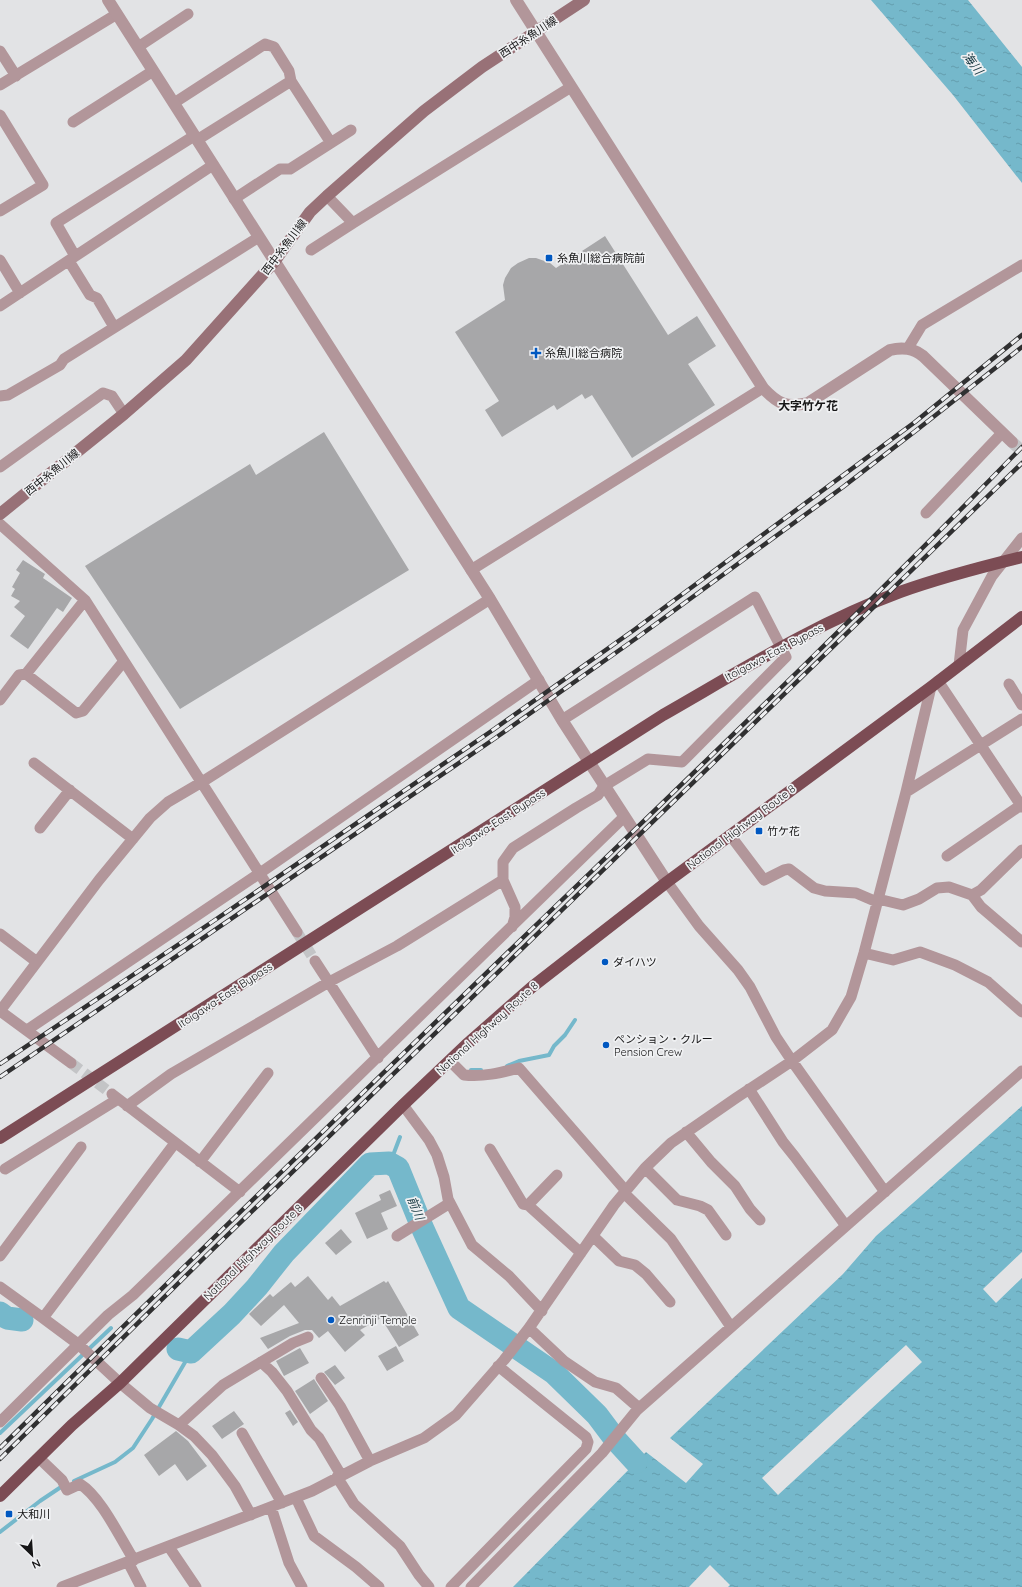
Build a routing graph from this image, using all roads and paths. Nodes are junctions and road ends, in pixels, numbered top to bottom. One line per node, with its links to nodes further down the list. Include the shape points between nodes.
1 (108, 0): 4 (street)
2 (516, 0): 6 (street)
3 (584, 0): 6 (main road, 西中糸魚川線)
4 (117, 14): 7 (street); 10 (street)
5 (188, 14): 7 (street)
6 (536, 31): 13 (street); 21 (main road, 西中糸魚川線, via 482,67 424,111)
7 (138, 47): 9 (street)
8 (0, 51): 10 (street)
9 (153, 71): 14 (street); 16 (street)
10 (16, 76): 12 (street)
11 (291, 80): 14 (street, via 289,71 274,47 265,44); 18 (street); 19 (street)
12 (0, 85)
13 (571, 87): 24 (street); 35 (street)
14 (174, 103): 18 (street)
15 (0, 115): 23 (street, via 43,185)
16 (73, 122)
17 (351, 130): 19 (street)
18 (196, 138): 20 (street); 27 (street, via 56,224)
19 (331, 143): 22 (street, via 290,169 280,169)
20 (213, 166): 22 (street); 27 (street)
21 (327, 196): 24 (street); 29 (main road, 西中糸魚川線, via 310,212)
22 (234, 199): 25 (street)
23 (0, 211)
24 (353, 223): 26 (street)
25 (259, 237): 29 (street); 33 (street)
26 (311, 250)
27 (72, 259): 31 (street); 33 (street, via 90,295 97,298)
28 (0, 260): 31 (street)
29 (274, 262): 37 (main road, 西中糸魚川線, via 186,360); 46 (street)
30 (1022, 265): 34 (street, via 922,325)
31 (20, 293): 32 (street)
32 (0, 306)
33 (114, 327): 36 (street, via 64,359 60,365 8,396)
34 (908, 348): 35 (street, via 890,350 808,403 794,406 781,404); 38 (street, via 923,356)
35 (763, 388): 46 (street)
36 (0, 396)
37 (124, 414): 40 (street, via 112,396 103,393); 42 (main road, 西中糸魚川線)
38 (1002, 433): 39 (street); 41 (street)
39 (1012, 442)
40 (0, 467)
41 (926, 512)
42 (0, 514)
43 (0, 524): 48 (street)
44 (1022, 538): 51 (street, via 992,576 963,630)
45 (1022, 557): 99 (highway, Itoigawa-East Bypass, via 900,592 792,641 663,715)
46 (471, 570): 47 (street)
47 (490, 599): 53 (street); 62 (street)
48 (85, 600): 50 (street); 52 (street)
49 (1022, 617): 51 (highway, National Highway Route 8)
50 (124, 661): 52 (street, via 83,711 76,713); 62 (street)
51 (959, 665): 54 (highway, National Highway Route 8)
52 (26, 674): 56 (street, via 19,675)
53 (539, 680): 59 (street); 73 (street)
54 (935, 684): 60 (street); 65 (street); 69 (highway, National Highway Route 8)
55 (1009, 684): 57 (street)
56 (0, 700)
57 (1022, 705)
58 (1022, 719): 60 (street)
59 (562, 720): 63 (street); 63 (street, via 755,597 786,657 682,762 648,759)
60 (982, 745): 65 (street); 66 (street)
61 (34, 763): 64 (street)
62 (202, 782): 70 (street, via 168,802 150,818); 73 (street)
63 (604, 786): 67 (street); 74 (street, via 598,795 513,848 503,862)
64 (70, 790): 68 (street); 70 (street)
65 (906, 792): 77 (street)
66 (1021, 806): 72 (street)
67 (624, 817): 75 (street); 78 (street)
68 (40, 828)
69 (730, 835): 75 (highway, National Highway Route 8); 77 (street, via 764,880 790,869 814,888 856,893)
70 (133, 839): 84 (street)
71 (1022, 850): 76 (street, via 981,890)
72 (947, 856)
73 (260, 873): 79 (street); 88 (street)
74 (503, 880): 78 (street, via 515,907 516,917); 85 (street, via 397,946)
75 (667, 882): 90 (highway, National Highway Route 8, via 532,987); 91 (street, via 699,926 750,987 776,1037)
76 (972, 895): 77 (street, via 949,887 937,888 903,905); 81 (street, via 981,907)
77 (878, 900): 82 (street)
78 (511, 928): 89 (street)
79 (297, 932)
80 (0, 934): 84 (street)
81 (1022, 942)
82 (864, 953): 87 (street, via 893,960 920,952 955,965 988,982); 91 (street, via 851,997 832,1030)
83 (315, 961): 85 (street)
84 (37, 962): 86 (street)
85 (329, 982): 89 (street); 97 (street, via 172,1074)
86 (0, 1011): 88 (street)
87 (1022, 1012)
88 (27, 1030): 92 (street)
89 (378, 1058): 107 (street)
90 (450, 1061): 96 (highway, National Highway Route 8); 108 (street, via 464,1075 473,1076 519,1068)
91 (792, 1061): 95 (street); 109 (street)
92 (71, 1063)
93 (1022, 1071): 109 (street)
94 (268, 1073): 103 (street)
95 (749, 1089): 98 (street); 113 (street, via 783,1142)
96 (403, 1105): 110 (street, via 437,1155); 130 (highway, National Highway Route 8)
97 (127, 1106): 100 (street); 105 (street, via 115,1097)
98 (686, 1132): 104 (street); 112 (street, via 735,1186)
99 (0, 1138)
100 (175, 1143): 103 (street); 122 (street)
101 (81, 1147): 118 (street)
102 (490, 1149): 111 (street, via 523,1204)
103 (200, 1162): 107 (street)
104 (646, 1168): 108 (street); 116 (street, via 677,1200 708,1210)
105 (5, 1169)
106 (557, 1175): 111 (street)
107 (240, 1192): 126 (street)
108 (625, 1192): 115 (street); 123 (street, via 671,1239)
109 (885, 1192): 113 (street)
110 (450, 1203): 114 (street); 121 (street, via 472,1245 509,1276)
111 (528, 1205): 117 (street)
112 (760, 1220)
113 (846, 1226): 123 (street)
114 (397, 1236)
115 (593, 1236): 117 (street); 120 (street, via 619,1261 635,1265 646,1274)
116 (726, 1236)
117 (581, 1254): 121 (street)
118 (0, 1256)
119 (0, 1287): 122 (street)
120 (670, 1302)
121 (542, 1311): 124 (street)
122 (43, 1318): 126 (street)
123 (731, 1327): 131 (street)
124 (526, 1332): 128 (street); 131 (street, via 595,1382 616,1388)
125 (308, 1337): 127 (street)
126 (78, 1344): 130 (street); 132 (street)
127 (261, 1362): 133 (street, via 223,1385); 137 (street, via 287,1391 311,1430 319,1438)
128 (501, 1363): 136 (street, via 456,1415 424,1438); 151 (street, via 586,1437 588,1442 586,1449)
129 (321, 1378): 136 (street, via 340,1406)
130 (120, 1383): 133 (street, via 150,1408); 135 (highway, National Highway Route 8)
131 (638, 1409): 152 (street, via 602,1453)
132 (0, 1422)
133 (179, 1425): 141 (street, via 212,1455)
134 (242, 1433): 140 (street)
135 (39, 1458): 138 (highway, National Highway Route 8); 143 (street, via 62,1480 67,1490 80,1484 88,1489 107,1515)
136 (370, 1461): 137 (street)
137 (339, 1476): 139 (street); 150 (street, via 354,1504 400,1546)
138 (0, 1496)
139 (296, 1498): 140 (street); 149 (street, via 314,1536)
140 (276, 1505): 141 (street); 148 (street, via 289,1563)
141 (251, 1515): 142 (street)
142 (169, 1547): 143 (street); 147 (street)
143 (131, 1561): 144 (street); 146 (street)
144 (89, 1582): 145 (street)
145 (62, 1587)
146 (141, 1587)
147 (196, 1587)
148 (302, 1587)
149 (379, 1587)
150 (429, 1587)
151 (451, 1587)
152 (471, 1587)

